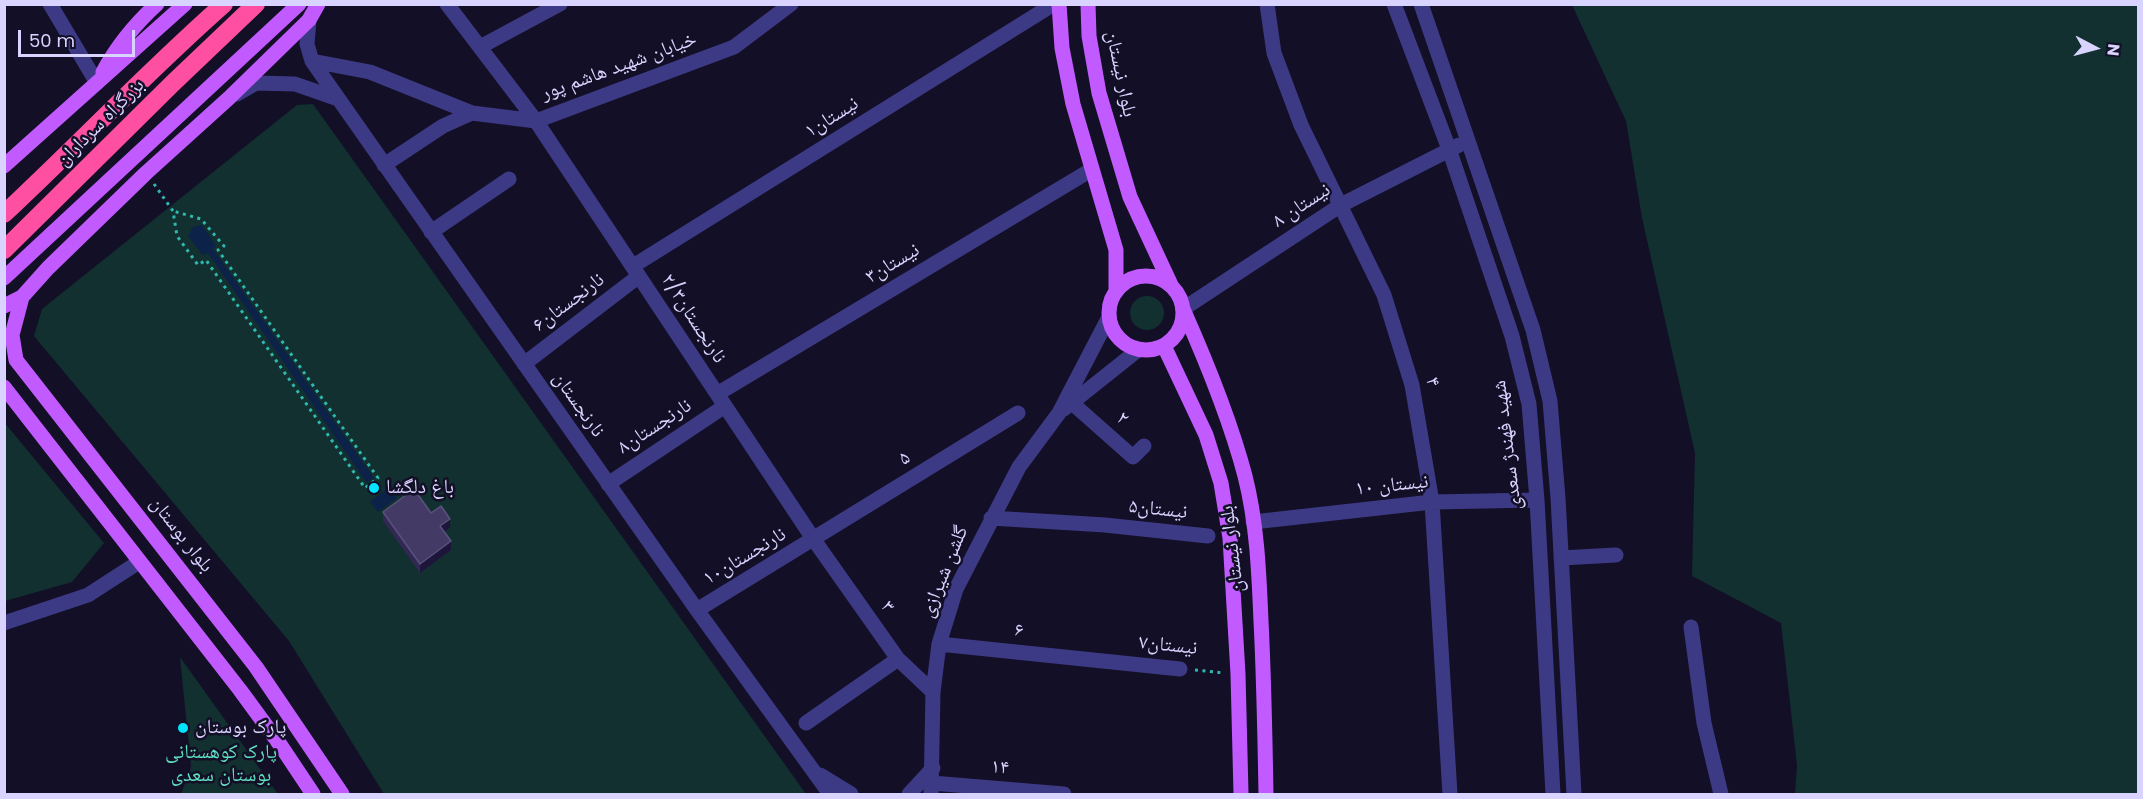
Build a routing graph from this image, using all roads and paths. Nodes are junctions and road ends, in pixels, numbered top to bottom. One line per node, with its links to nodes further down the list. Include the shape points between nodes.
1 (50, 4): 20 (street)
2 (157, 4): 20 (main road, via 116,48)
3 (185, 4): 20 (main road)
4 (224, 4): 34 (highway, بزرگراه سرداران)
5 (256, 4): 36 (highway, بزرگراه سرداران)
6 (299, 4): 38 (main road)
7 (318, 4): 17 (main road)
8 (447, 4): 18 (street, ۲/۳نارنجستان)
9 (791, 4): 24 (street, خیابان شهید هاشم پور, via 734,48)
10 (1054, 4): 37 (street, ۱نیستان)
11 (1059, 4): 29 (main road, via 1062,48)
12 (1088, 4): 39 (main road, بلوار نیستان, via 1099,93 1130,197)
13 (1267, 4): 32 (street, ۴, via 1274,53 1301,125)
14 (1394, 4): 26 (street, شهید فهندژ سعدی)
15 (1421, 4): 25 (street)
16 (555, 6): 18 (street)
17 (309, 20): 19 (street, via 307,44); 21 (main road)
18 (480, 47): 24 (street, ۲/۳نارنجستان)
19 (312, 61): 22 (street, نارنجستان); 23 (street, خیابان شهید هاشم پور, via 370,72)
20 (97, 83): 28 (main road)
21 (229, 98): 22 (street, via 256,83 295,84); 30 (main road)
22 (338, 99): 27 (street, نارنجستان)
23 (472, 113): 24 (street, خیابان شهید هاشم پور); 27 (street, via 442,126)
24 (536, 121): 37 (street, ۲/۳نارنجستان)
25 (1469, 142): 26 (street, نیستان ۸); 62 (street, via 1533,330 1550,401)
26 (1449, 149): 32 (street, نیستان ۸); 55 (street, شهید فهندژ سعدی, via 1512,336 1529,404)
27 (384, 165): 35 (street, نارنجستان)
28 (4, 166)
29 (1091, 170): 40 (main road, via 1116,250); 49 (street, ۳نیستان)
30 (146, 173): 33 (path); 41 (main road)
31 (509, 178): 35 (street)
32 (1341, 205): 43 (street, نیستان ۸); 56 (street, ۴, via 1384,295 1405,362)
33 (173, 211): 33 (path, via 177,236 198,265 206,260 365,488 378,478 218,250 224,246 201,219)
34 (4, 214)
35 (431, 232): 47 (street, نارنجستان)
36 (4, 250)
37 (636, 271): 47 (street, ۶نارنجستان); 49 (street, ۲/۳نارنجستان)
38 (4, 278)
39 (1171, 285): 40 (main road, via 1142,277 1125,283); 43 (main road)
40 (1116, 292): 44 (main road)
41 (22, 297): 42 (main road); 76 (main road, بلوار بوستان, via 12,336 16,360 256,667)
42 (4, 306)
43 (1183, 309): 45 (main road, via 1179,330); 58 (main road, بلوار نیستان, via 1230,426)
44 (1109, 317): 46 (main road, via 1118,338); 52 (street, گلشن شیرازی)
45 (1164, 346): 46 (main road); 71 (main road, بلوار نیستان, via 1206,435 1221,483 1234,575)
46 (1138, 350): 50 (street, گلشن شیرازی)
47 (524, 364): 54 (street, نارنجستان)
48 (4, 387): 63 (main road)
49 (721, 400): 54 (street, ۸نارنجستان); 60 (street, ۲/۳نارنجستان)
50 (1072, 403): 52 (street, گلشن شیرازی); 53 (street, ۲, via 1133,457)
51 (1018, 413): 60 (street, ۵)
52 (1059, 413): 57 (street, گلشن شیرازی, via 1019,466)
53 (1144, 446)
54 (608, 484): 64 (street, نارنجستان)
55 (1537, 500): 56 (street, نیستان ۱۰); 85 (street, شهید فهندژ سعدی)
56 (1432, 502): 58 (street, نیستان ۱۰); 84 (street, ۴)
57 (991, 518): 59 (street, ۵نیستان); 67 (street, گلشن شیرازی, via 956,589)
58 (1253, 522): 83 (main road, بلوار نیستان, via 1259,573)
59 (1208, 536)
60 (814, 540): 64 (street, ۱۰نارنجستان); 68 (street, ۳)
61 (1616, 555): 62 (street)
62 (1561, 558): 86 (street)
63 (139, 562): 65 (street, via 87,595); 77 (main road, via 240,690)
64 (697, 610): 74 (street, نارنجستان)
65 (4, 623)
66 (1691, 627): 87 (street, via 1704,723)
67 (939, 644): 69 (street, ۶); 72 (street, گلشن شیرازی)
68 (898, 659): 72 (street, ۳); 73 (street)
69 (1094, 660): 70 (street, ۷نیستان)
70 (1180, 669): 71 (path, ۷نیستان)
71 (1238, 674): 82 (main road, بلوار نیستان)
72 (933, 692): 75 (street, گلشن شیرازی)
73 (806, 723)
74 (812, 770): 78 (street, نارنجستان); 79 (street)
75 (932, 782): 80 (street); 81 (street, ۱۴)
76 (340, 794)
77 (313, 795)
78 (830, 795)
79 (851, 795)
80 (909, 795)
81 (1064, 795)
82 (1241, 795)
83 (1266, 795)
84 (1450, 795)
85 (1553, 795)
86 (1574, 795)
87 (1721, 795)

